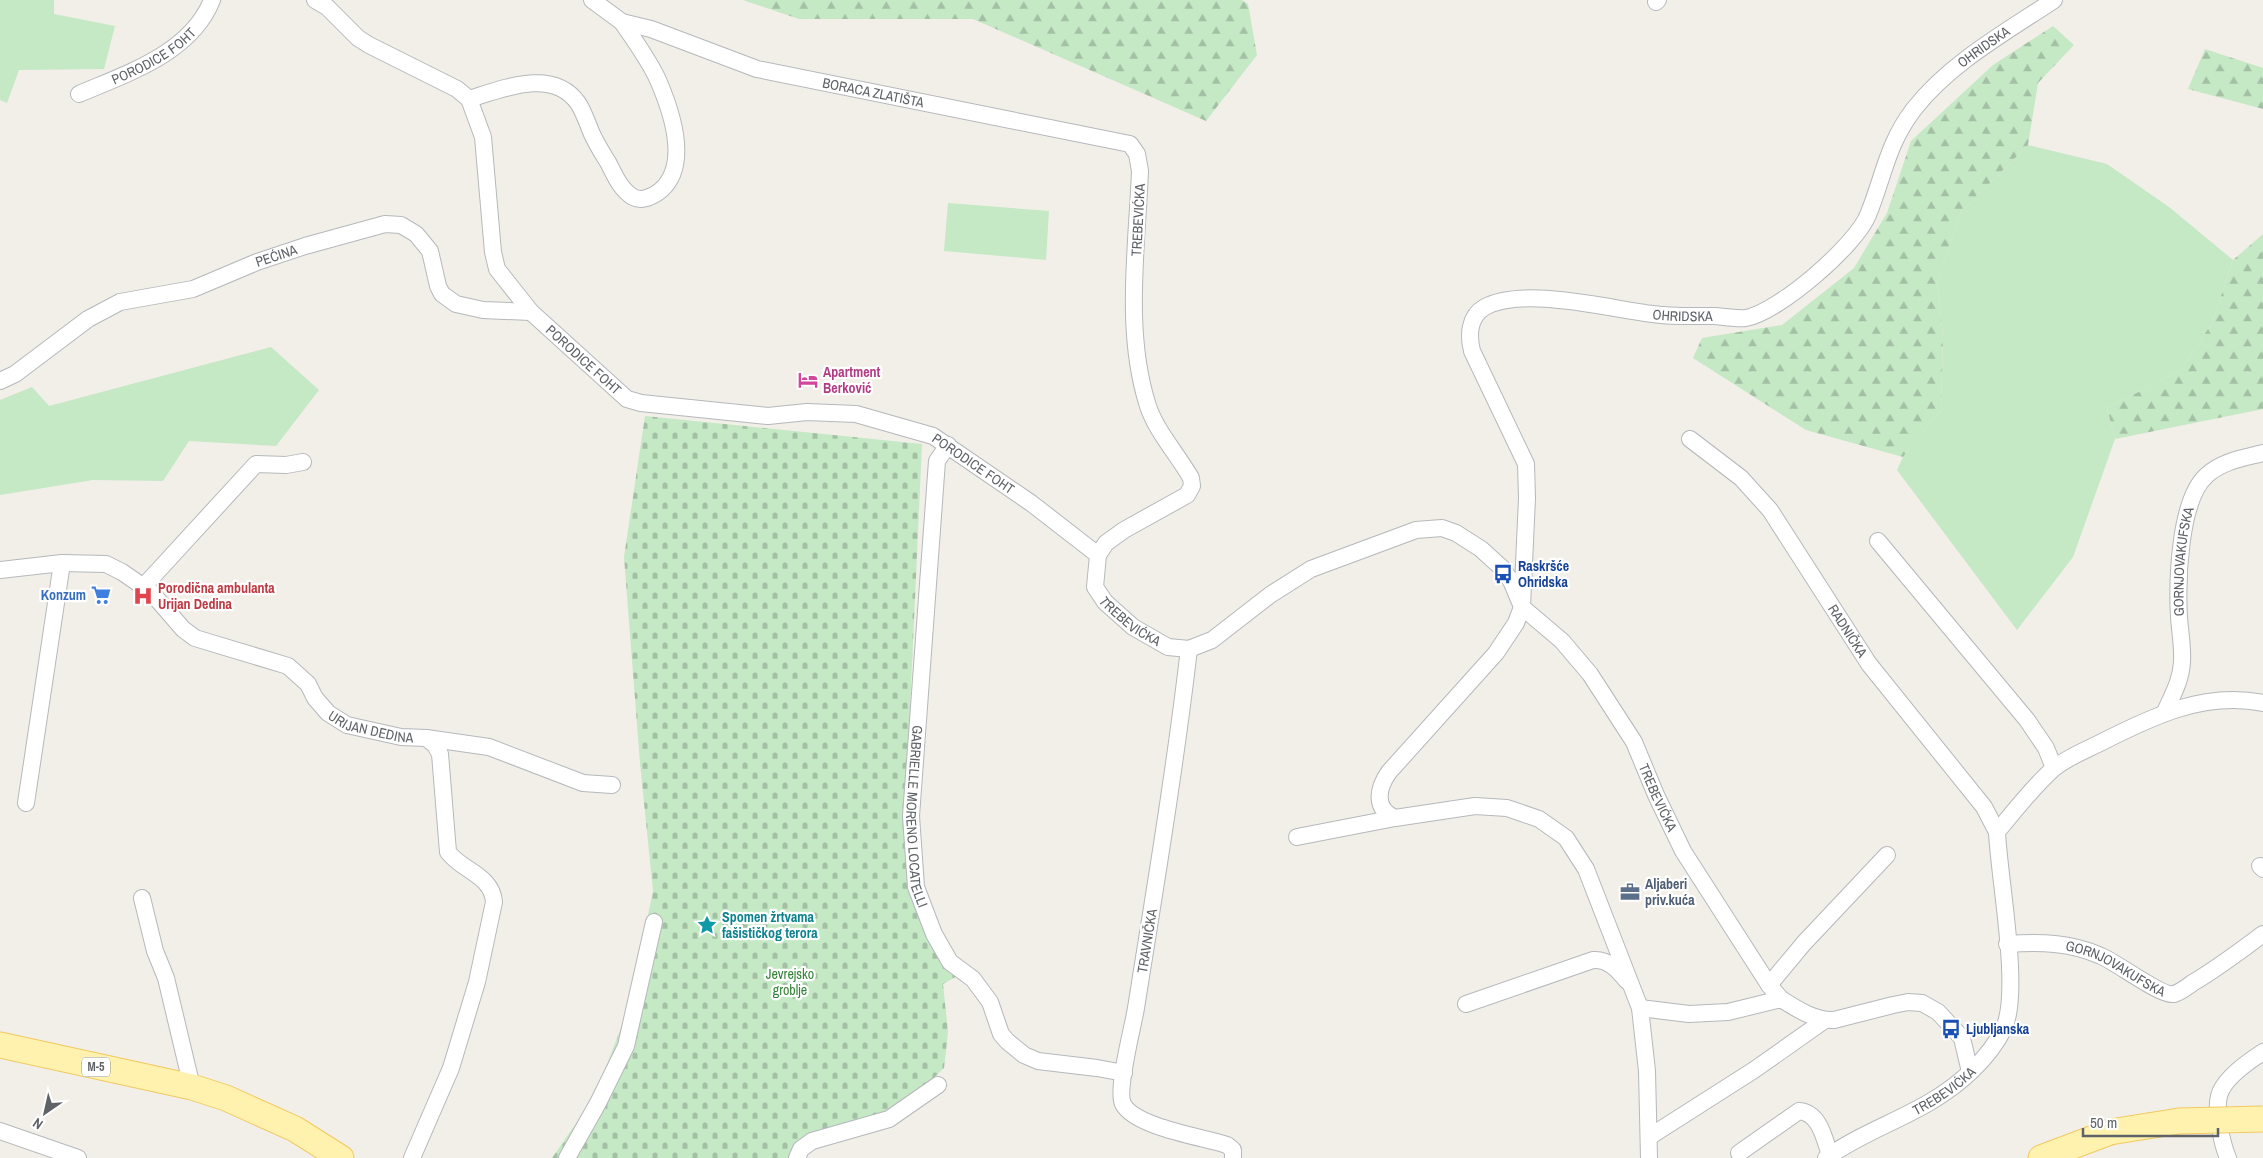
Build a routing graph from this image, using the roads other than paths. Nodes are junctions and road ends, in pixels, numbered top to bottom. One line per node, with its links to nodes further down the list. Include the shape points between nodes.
1 (212, 0): 6 (street, PORODICE FOHT, via 208,10 179,44 138,69)
2 (315, 0): 7 (street, via 327,7 358,38 457,89)
3 (592, 0): 5 (street, BORACA ZLATIŠTA)
4 (2054, 0): 20 (street, OHRIDSKA, via 1948,74 1915,107 1897,132 1868,216 1856,234 1842,250 1775,306 1746,318 1656,314 1532,298 1502,301 1478,314 1472,321 1469,338 1472,351 1526,464)
5 (622, 22): 7 (street, BORACA ZLATIŠTA, via 658,78 677,135 671,178 647,199 635,198 622,189 578,103 562,88 524,83); 8 (street, BORACA ZLATIŠTA, via 651,29 757,69)
6 (79, 94)
7 (469, 99): 9 (street, PORODICE FOHT, via 483,137 497,269)
8 (1130, 144): 16 (street, TREBEVIĆKA, via 1137,154 1140,171 1135,325 1140,375 1148,408 1192,478 1192,486 1187,495 1106,543)
9 (531, 312): 10 (street, PEĆINA, via 483,310 456,304 442,294 430,251 416,234 401,225 385,224 273,256 193,289 120,302 88,319 15,374); 12 (street, PORODICE FOHT, via 627,399 768,416 807,412 856,414 933,436)
10 (0, 381)
11 (1690, 439): 29 (street, RADNIČKA, via 1741,478 1770,510 1869,664 1984,807)
12 (948, 445): 16 (street, PORODICE FOHT); 45 (street, GABRIELLE MORENO LOCATELLI, via 937,461 912,796 916,887 934,934 950,962 973,979 990,1002 1001,1034 1008,1041 1024,1055 1038,1061)
13 (2263, 454): 23 (street, GORNJOVAKUFSKA, via 2230,462 2206,475 2192,496 2183,531 2179,614 2182,662 2177,686)
14 (303, 462): 19 (street, via 256,464)
15 (1878, 541): 25 (street, via 2027,720 2046,748)
16 (1098, 555): 21 (street, TREBEVIĆKA, via 1095,587 1105,602 1151,639 1168,647)
17 (62, 563): 18 (street, URIJAN DEDINA); 19 (street, URIJAN DEDINA, via 106,564); 27 (street)
18 (0, 570)
19 (144, 586): 24 (street, URIJAN DEDINA, via 195,638 288,666 308,684 328,713 346,725 401,737)
20 (1522, 607): 21 (street, TREBEVIĆKA, via 1503,569 1481,549 1456,533 1431,528 1389,539 1311,569 1270,595 1212,640); 28 (street, via 1516,623 1496,653 1382,782 1379,801 1388,815); 36 (street, TREBEVIĆKA, via 1562,641 1590,674 1634,742 1683,851)
21 (1189, 649): 45 (street, TRAVNIČKA, via 1174,775)
22 (2263, 703): 23 (street, via 2242,699 2218,701)
23 (2164, 712): 25 (street)
24 (426, 738): 26 (street, via 489,747 583,783); 55 (street, URIJAN DEDINA, via 440,754 448,852 454,860 482,878 493,891 494,902 478,982 451,1068)
25 (2054, 768): 29 (street)
26 (612, 785)
27 (26, 803)
28 (1395, 818): 30 (street); 37 (street, via 1475,806 1507,808 1539,819 1566,838 1586,869)
29 (1997, 832): 35 (street)
30 (1297, 837)
31 (1887, 855): 36 (street)
32 (142, 898): 47 (street, via 166,978)
33 (654, 922): 56 (street, via 626,1046)
34 (2263, 934): 35 (street, GORNJOVAKUFSKA, via 2174,994 2161,993 2101,956 2070,945 2039,942)
35 (2007, 944): 44 (street, via 2010,992 2004,1027)
36 (1768, 985): 38 (street, TREBEVIĆKA)
37 (1633, 989): 39 (street, via 1618,970 1599,960); 40 (street)
38 (1782, 999): 40 (street, via 1728,1012 1689,1014); 41 (street, TREBEVIĆKA, via 1807,1014)
39 (1466, 1004)
40 (1640, 1008): 50 (street, via 1647,1071)
41 (1825, 1020): 44 (street, TREBEVIĆKA, via 1908,1002 1922,1003 1938,1012 1962,1038); 50 (street, TREBEVIĆKA)
42 (0, 1045): 47 (main road, M-5)
43 (2263, 1052): 61 (street, via 2237,1071 2219,1096 2221,1139)
44 (1970, 1072): 52 (street, TREBEVIĆKA, via 1931,1101)
45 (1124, 1074): 58 (street, TRAVNIČKA, via 1123,1103 1130,1112 1153,1125 1227,1145 1233,1150)
46 (938, 1085): 57 (street, via 889,1119 812,1141 801,1149)
47 (192, 1088): 54 (main road, M-5, via 258,1112)
48 (2263, 1119): 60 (main road, bridge, via 2179,1121 2110,1132)
49 (0, 1131): 53 (street)
50 (1649, 1137): 59 (street)
51 (1739, 1153): 52 (street, TREBEVIĆKA, via 1799,1111 1815,1117)
52 (1829, 1156)
53 (78, 1158)
54 (340, 1158)
55 (412, 1158)
56 (567, 1158)
57 (797, 1158)
58 (1233, 1158)
59 (1649, 1158)
60 (2041, 1158)
61 (2228, 1158)

